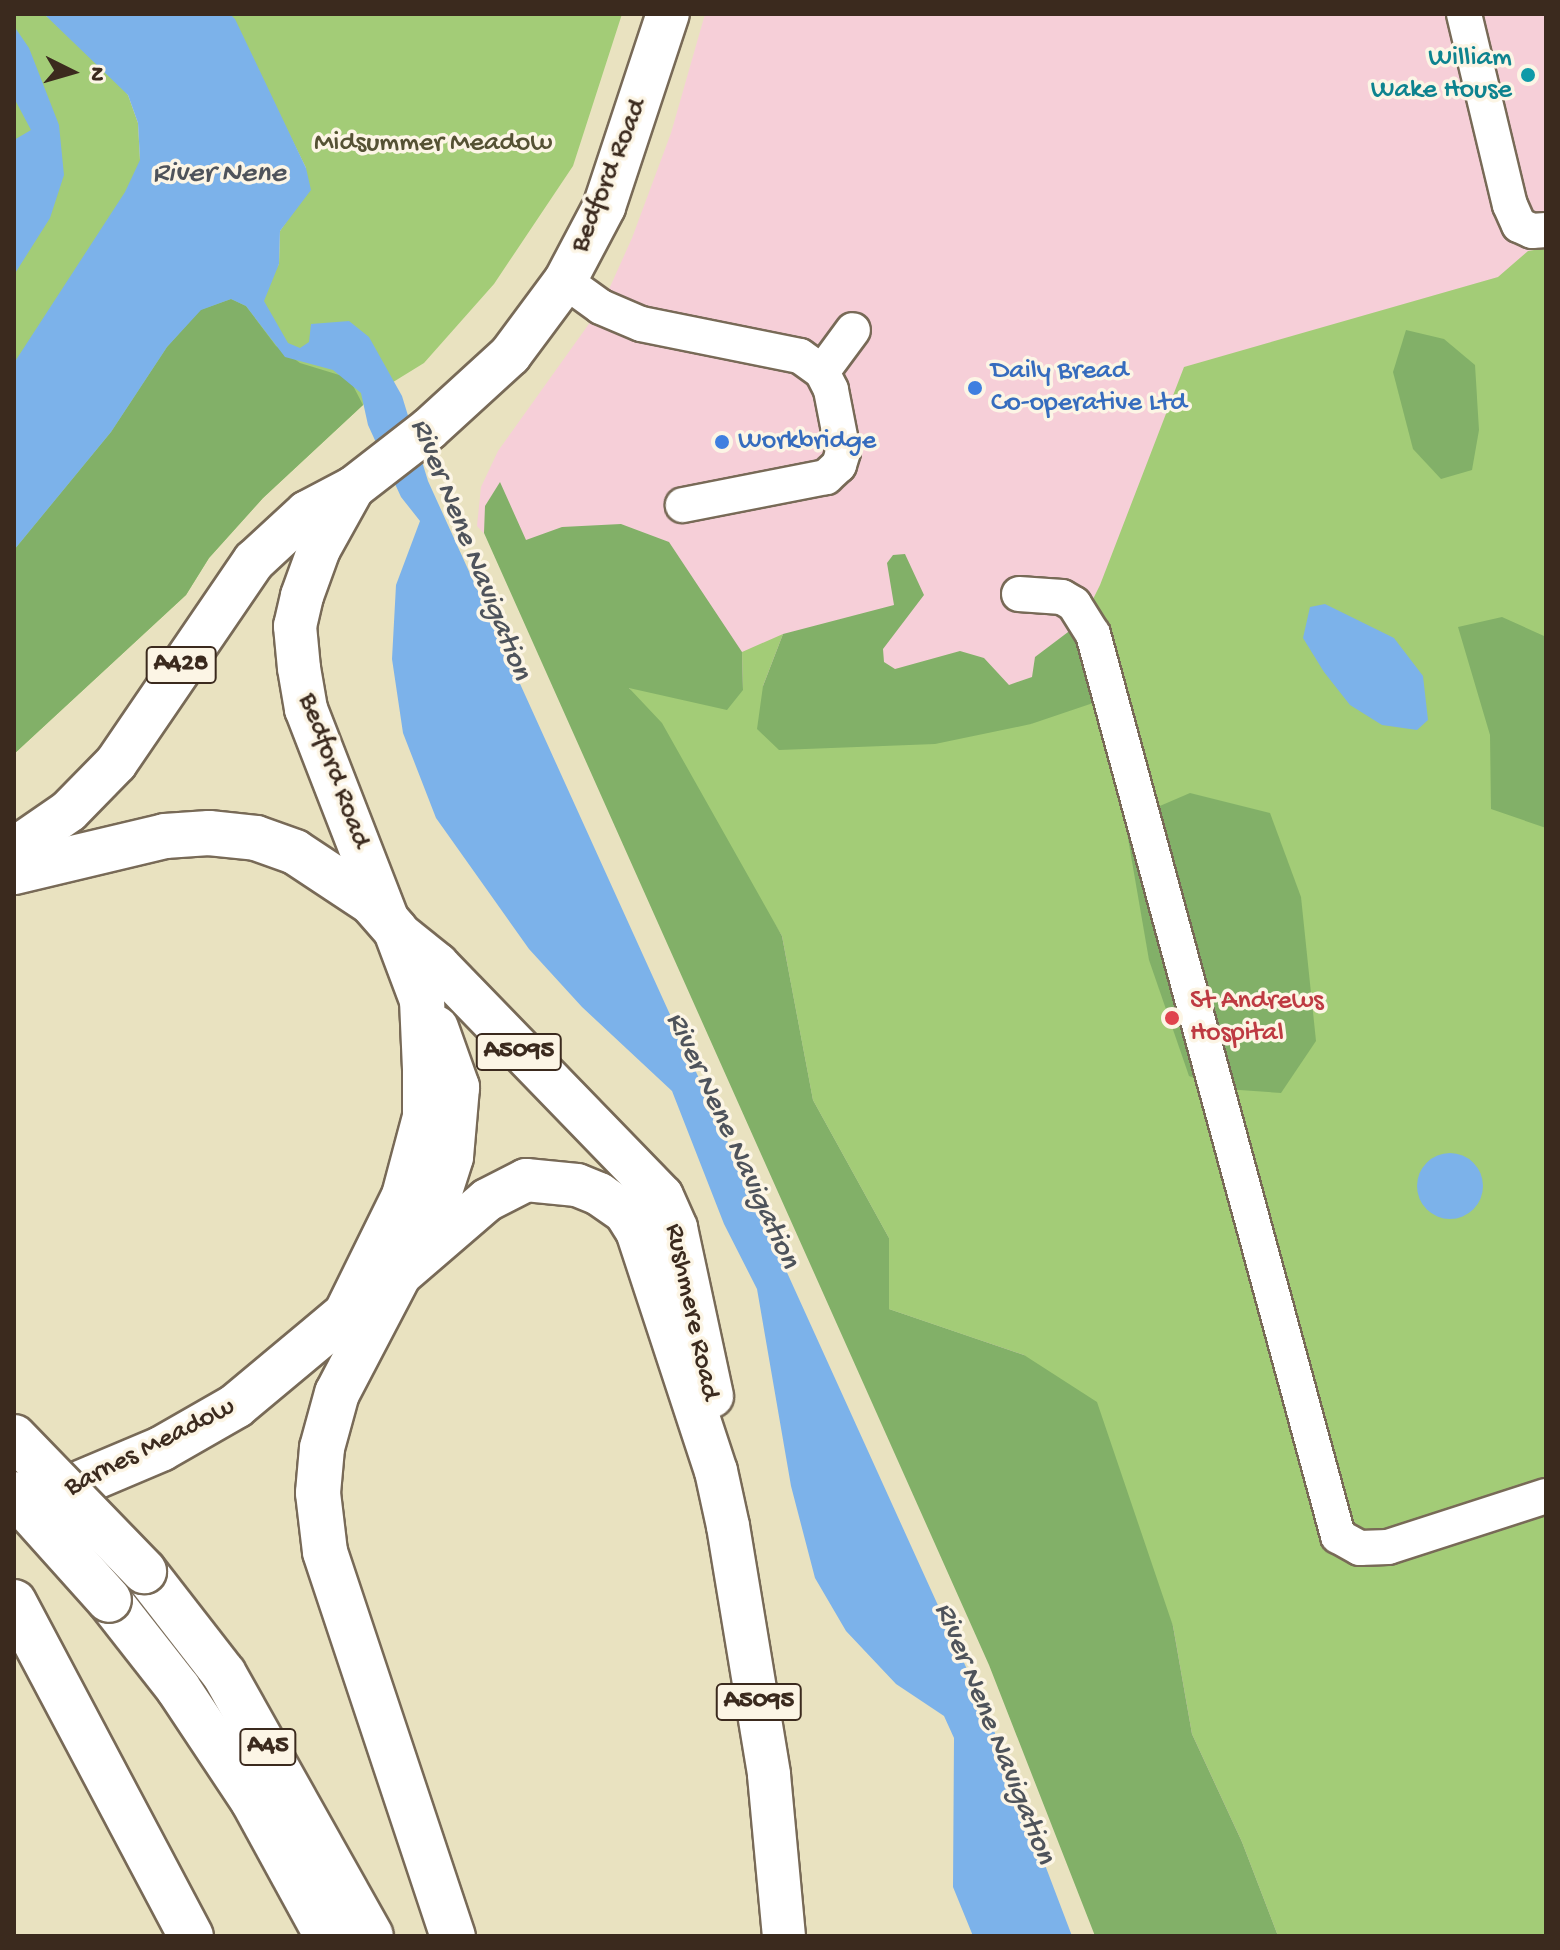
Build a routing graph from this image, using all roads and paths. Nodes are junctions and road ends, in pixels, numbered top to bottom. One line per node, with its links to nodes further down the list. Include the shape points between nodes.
1 (668, 14): 4 (main road, Bedford Road / A428, via 604,207)
2 (1464, 14): 3 (lane, via 1510,205 1519,225)
3 (1546, 230)
4 (565, 281): 6 (lane, via 601,307 641,324 800,356); 7 (main road, Bedford Road / A428, via 510,355 429,429)
5 (853, 330): 6 (lane)
6 (822, 372): 8 (lane, via 843,452 839,465 826,477)
7 (363, 479): 10 (main road, Bedford Road / A428, via 307,512 254,561 116,763 69,811); 12 (main road, Bedford Road / A428, via 319,549 295,626 306,709)
8 (683, 505)
9 (1019, 594): 19 (lane, via 1062,597 1074,604 1093,634 1338,1536 1360,1548 1388,1547)
10 (14, 849)
11 (14, 872): 12 (highway, via 165,836 256,838 295,852 334,876)
12 (392, 926): 13 (highway, Barnes Meadow); 17 (main road, Rushmere Road / A5095, via 437,964 662,1196 676,1228 711,1383)
13 (422, 1000): 14 (highway, via 457,1087 457,1126 436,1204); 15 (highway, Barnes Meadow, via 425,1117 419,1149 385,1240)
14 (399, 1276): 15 (main road, Rushmere Road / A5095); 17 (main road, Rushmere Road / A5095, via 487,1200 526,1180 577,1185 614,1202 637,1231); 25 (highway, via 337,1393 322,1448 318,1493 325,1552)
15 (346, 1314): 20 (highway, Barnes Meadow, via 236,1406 161,1449 63,1494)
16 (14, 1437): 24 (highway, A45, bridge, via 144,1571 224,1674)
17 (716, 1471): 26 (main road, Rushmere Road / A5095, via 747,1615)
18 (14, 1494): 23 (highway, A45, bridge, via 109,1600 178,1688 253,1801)
19 (1546, 1496)
20 (14, 1510)
21 (14, 1602): 22 (highway)
22 (191, 1936)
23 (327, 1936)
24 (371, 1936)
25 (453, 1936)
26 (784, 1936)

